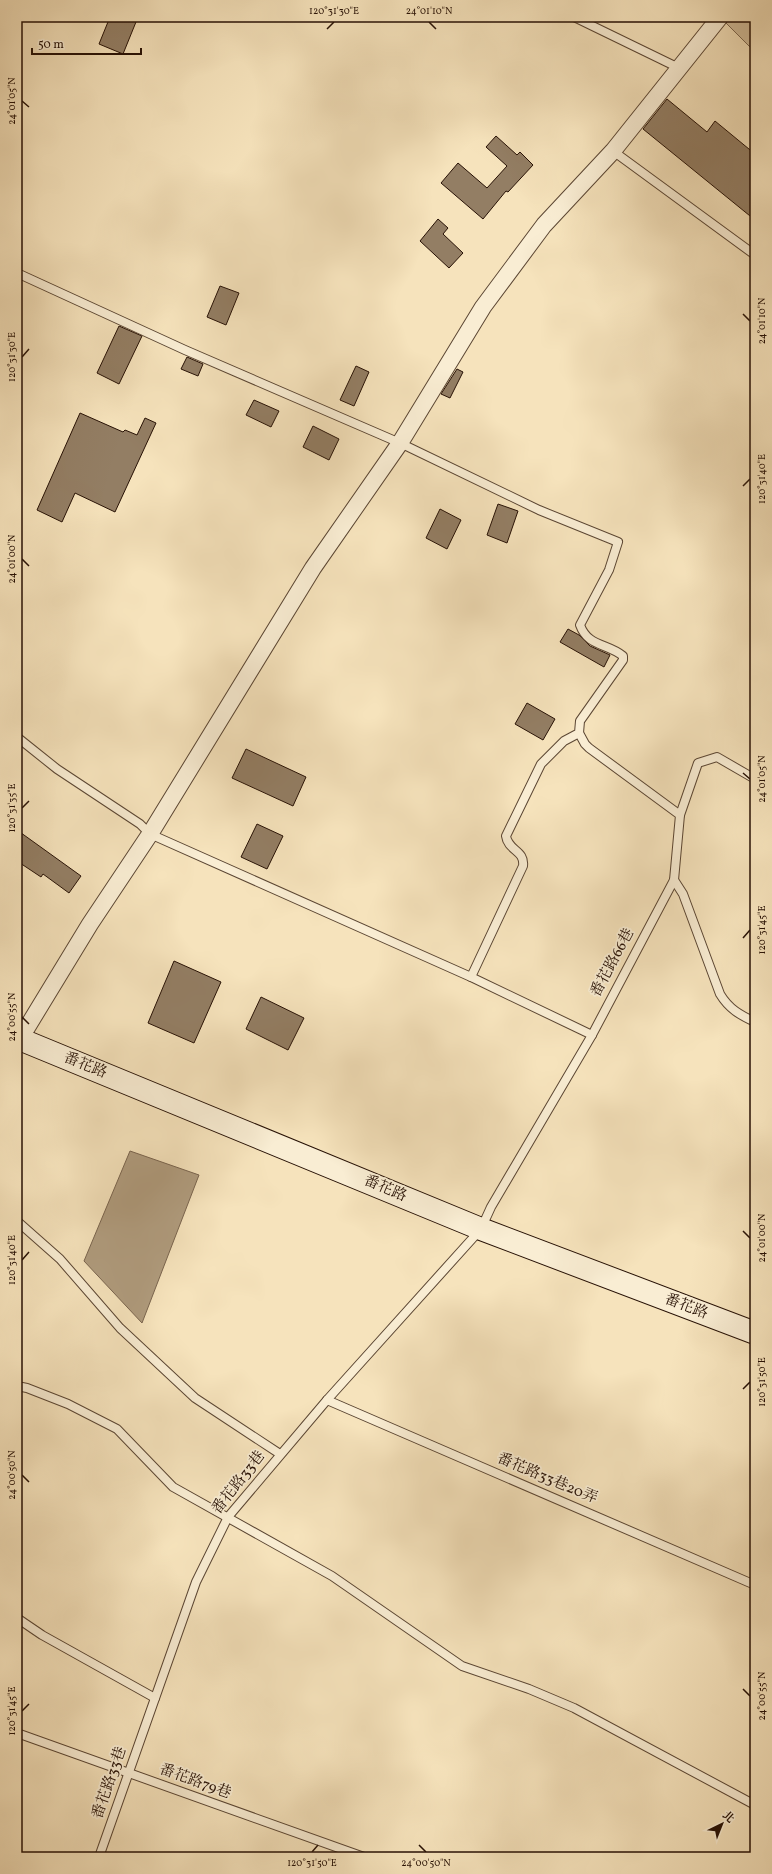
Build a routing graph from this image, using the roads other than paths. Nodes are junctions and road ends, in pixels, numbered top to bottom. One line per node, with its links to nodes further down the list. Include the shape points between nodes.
1 (574, 17): 3 (lane)
2 (720, 17): 3 (street)
3 (679, 68): 4 (street)
4 (613, 151): 5 (lane); 7 (street, via 544,225 483,307)
5 (755, 255)
6 (17, 273): 7 (lane)
7 (400, 443): 8 (lane, via 539,510 618,542 609,570 580,625 583,635 617,652 623,656 623,660 580,721); 12 (street, via 313,568)
8 (579, 733): 11 (lane, via 589,748); 14 (lane, via 564,741 541,764 506,836 509,845 521,855 523,866)
9 (17, 737): 12 (lane, via 57,769 140,824)
10 (755, 779): 11 (lane, 番花路66巷, via 717,757 698,763)
11 (680, 815): 13 (lane, 番花路66巷)
12 (150, 834): 14 (lane); 17 (street, via 90,924)
13 (674, 880): 15 (lane, via 683,894 720,994 737,1014); 16 (lane, 番花路66巷)
14 (471, 977): 16 (lane)
15 (755, 1022)
16 (592, 1035): 19 (lane, 番花路66巷)
17 (19, 1039): 19 (main road, 番花路)
18 (17, 1221): 23 (lane, via 60,1259 120,1328 195,1398)
19 (480, 1230): 20 (main road, 番花路); 22 (lane, 番花路33巷)
20 (755, 1333)
21 (17, 1386): 24 (lane, via 68,1404 117,1429 173,1487)
22 (327, 1400): 23 (lane, 番花路33巷); 25 (lane, 番花路33巷20弄)
23 (280, 1454): 24 (lane, 番花路33巷)
24 (228, 1517): 27 (lane, 番花路33巷, via 196,1582); 30 (lane, via 332,1576 462,1666 530,1689 574,1708)
25 (755, 1585)
26 (17, 1618): 27 (lane, via 42,1635)
27 (155, 1698): 29 (lane, 番花路33巷)
28 (17, 1733): 29 (lane, 番花路79巷)
29 (128, 1772): 31 (lane, 番花路33巷); 32 (lane, 番花路79巷)
30 (755, 1805)
31 (99, 1857)
32 (364, 1857)

